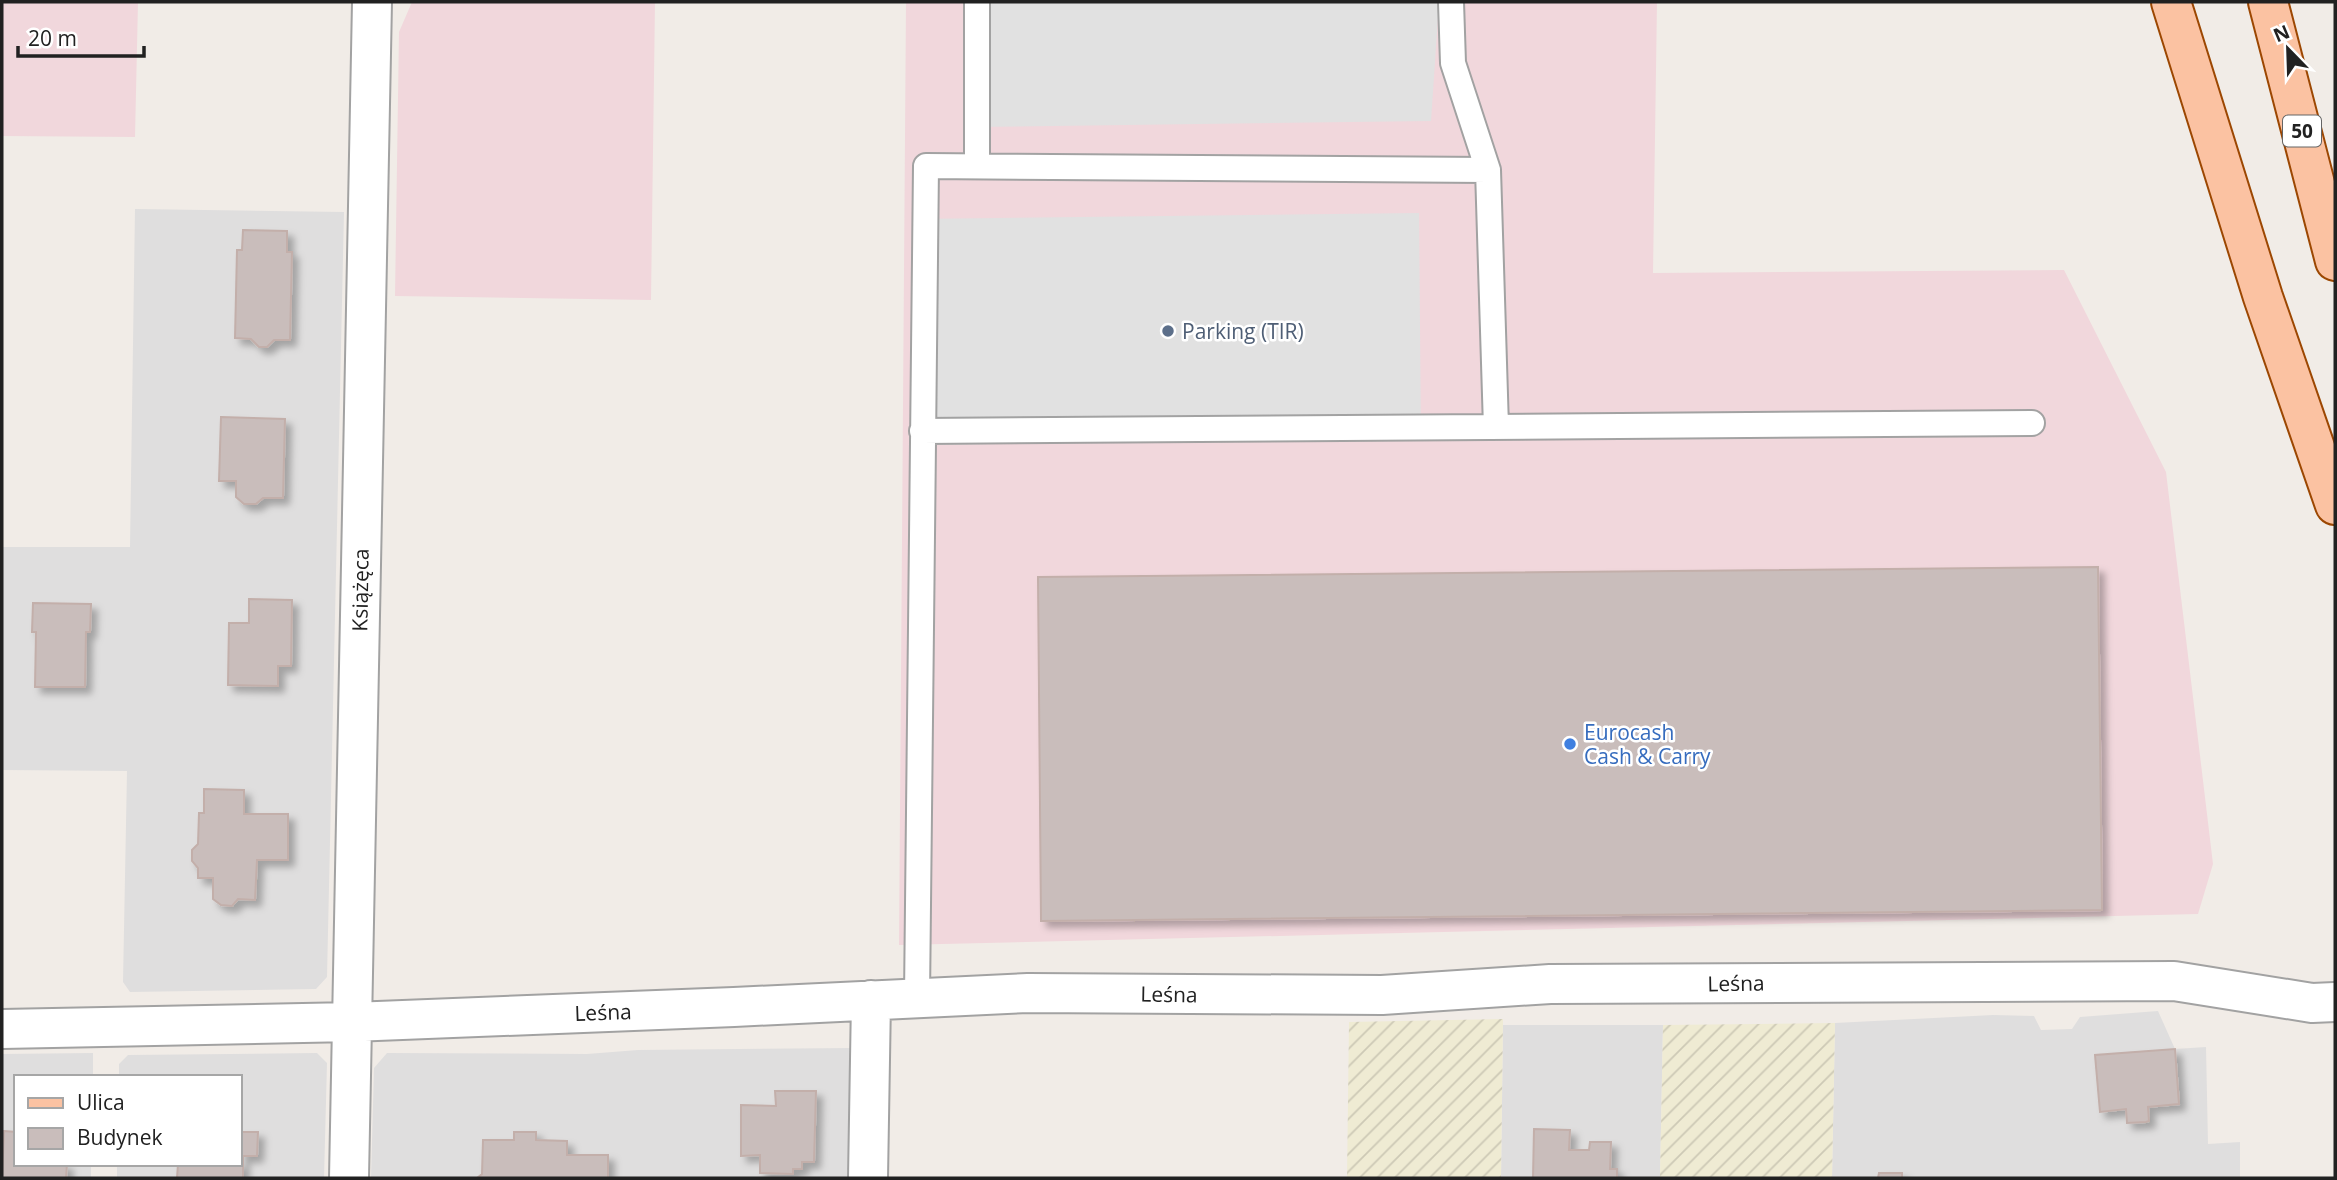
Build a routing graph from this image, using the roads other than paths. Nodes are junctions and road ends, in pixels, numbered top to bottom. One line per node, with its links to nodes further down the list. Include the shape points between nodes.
1 (372, 2): 16 (street, Książęca)
2 (977, 2): 6 (lane)
3 (1451, 2): 7 (lane, via 1453,63)
4 (2171, 2): 12 (main road, via 2263,296)
5 (2268, 2): 8 (main road, 50)
6 (977, 165): 7 (lane); 11 (lane, via 926,166)
7 (1488, 170): 10 (lane)
8 (2335, 261)
9 (2032, 423): 10 (lane)
10 (1496, 427): 11 (lane)
11 (922, 432): 13 (lane)
12 (2335, 505)
13 (917, 997): 14 (street, Leśna); 15 (street, Leśna, via 1028,993 1382,995 1564,984 2175,981 2312,1003)
14 (872, 1000): 16 (street, Leśna); 19 (street)
15 (2335, 1002)
16 (352, 1021): 17 (street, Leśna); 18 (street, Książęca)
17 (2, 1029)
18 (349, 1178)
19 (869, 1178)

